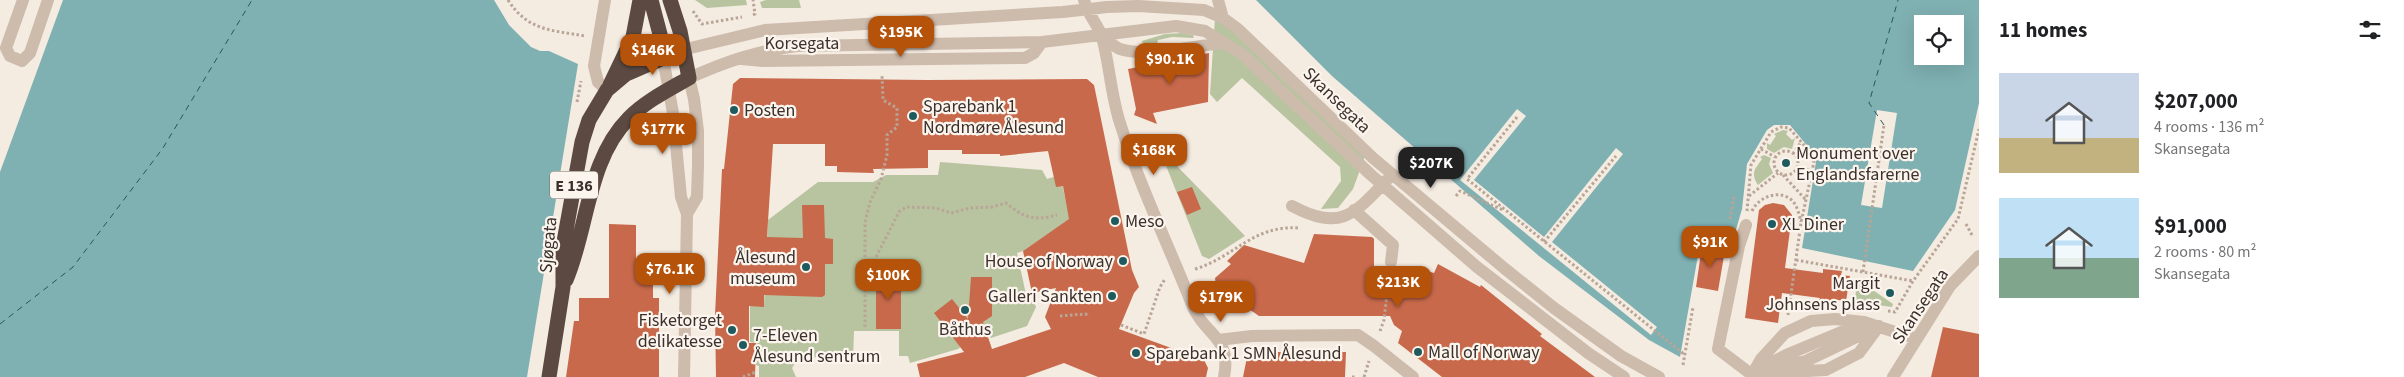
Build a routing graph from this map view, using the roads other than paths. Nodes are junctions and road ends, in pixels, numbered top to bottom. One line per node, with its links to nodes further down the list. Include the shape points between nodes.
1 (23, 0): 2 (street, via 6,48 10,56 22,61 30,53)
2 (48, 0)
3 (605, 0): 17 (street, via 594,75)
4 (640, 0): 17 (highway, E 136, via 633,37)
5 (651, 0): 14 (highway)
6 (670, 0): 13 (highway)
7 (1218, 0): 10 (street)
8 (1085, 4): 9 (street, Skansegata); 11 (street); 13 (street, Korsegata, via 765,30)
9 (1106, 4): 10 (street, Skansegata, via 1189,8); 11 (street)
10 (1223, 18): 18 (street, Skansegata, via 1252,40)
11 (1101, 35): 12 (street, Skansegata, via 1176,26 1205,31); 12 (street, via 1120,49 1154,53); 15 (street, Korsegata, via 1042,42 798,46 736,58); 30 (street, via 1120,125 1196,318)
12 (1225, 43): 19 (street, Skansegata, via 1242,54)
13 (682, 50): 14 (street, Korsegata); 15 (highway)
14 (663, 58): 16 (street); 17 (highway, Sjøgata / E 136, via 626,74)
15 (689, 78): 16 (highway, Sjøgata / E 136); 22 (street, via 698,131 698,166 697,197)
16 (669, 89): 22 (street, via 681,197); 26 (highway, Sjøgata / E 136, via 628,118 610,144 596,179 575,260)
17 (607, 90): 26 (highway, Sjøgata / E 136, via 589,120 582,142 563,247)
18 (1392, 175): 19 (street); 31 (street, Skansegata, via 1554,308)
19 (1382, 185): 21 (street); 37 (street, Skansegata, via 1477,267 1588,353)
20 (1292, 206): 21 (street, via 1326,219 1345,217)
21 (1354, 210): 25 (street, via 1392,244)
22 (687, 214): 34 (street)
23 (1746, 225): 32 (street, via 1718,349)
24 (1979, 256): 29 (street, Skansegata, via 1950,286)
25 (1391, 262)
26 (563, 287): 33 (highway, Sjøgata / E 136)
27 (1864, 322): 28 (street); 32 (street, via 1786,355); 32 (street, via 1824,319 1811,321 1785,333)
28 (1879, 326): 29 (street); 32 (street, via 1859,353 1826,370)
29 (1917, 338): 39 (street, Skansegata)
30 (1218, 340): 35 (street, via 1226,352); 36 (street, via 1252,336 1358,335)
31 (1632, 362): 37 (street); 38 (street, Skansegata)
32 (1751, 375)
33 (549, 377)
34 (684, 377)
35 (1224, 377)
36 (1413, 377)
37 (1625, 377)
38 (1659, 377)
39 (1893, 377)

